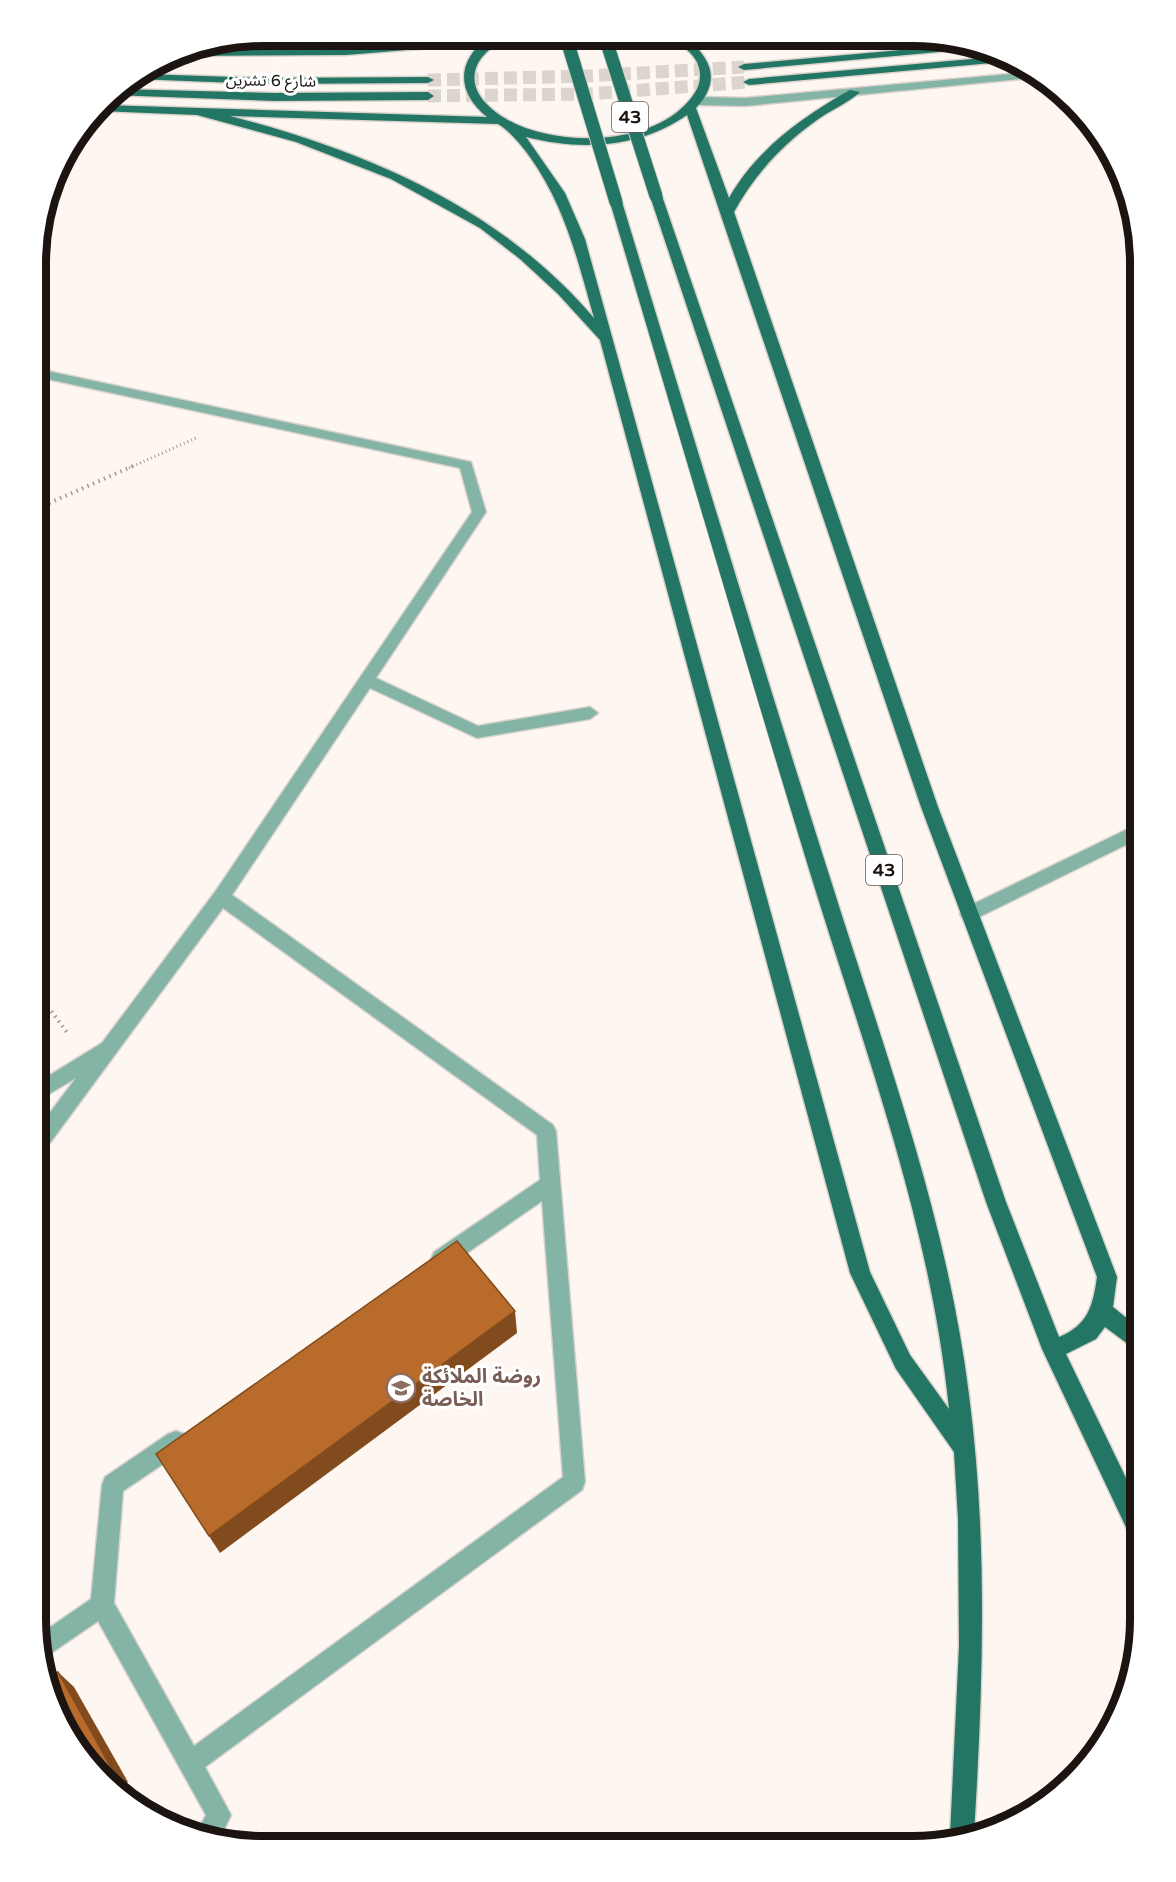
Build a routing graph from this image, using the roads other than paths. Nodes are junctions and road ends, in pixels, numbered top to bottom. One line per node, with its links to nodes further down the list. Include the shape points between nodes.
1 (296, 46): 9 (main road)
2 (414, 46): 9 (main road)
3 (487, 46): 22 (main road, via 471,63 470,87 475,100)
4 (569, 46): 40 (main road, bridge, via 741,621 929,1226 950,1332)
5 (608, 46): 38 (main road, 43, bridge, via 996,1202)
6 (690, 46): 19 (main road, via 701,58 707,80)
7 (948, 49): 11 (main road)
8 (215, 52): 9 (main road)
9 (270, 53)
10 (990, 61): 15 (main road)
11 (744, 67)
12 (1022, 76): 17 (street)
13 (152, 77): 14 (main road, شارع 6 تشرين)
14 (428, 80)
15 (749, 82)
16 (129, 92): 18 (main road, شارع 6 تشرين)
17 (854, 92): 19 (street); 23 (main road, via 807,120 768,153)
18 (428, 96)
19 (694, 105): 22 (main road, via 656,130 608,140 556,139); 23 (main road)
20 (112, 108): 21 (main road)
21 (201, 112): 22 (main road, via 380,115); 24 (main road, via 339,151 402,178 461,210 515,248 563,291)
22 (505, 124): 24 (main road, via 531,148 571,215)
23 (728, 212): 30 (main road, via 832,525)
24 (605, 340): 40 (main road, via 861,1273 903,1362)
25 (46, 375): 26 (street, via 466,465 479,512)
26 (367, 680): 27 (street, via 477,732); 29 (street)
27 (590, 713)
28 (1130, 835): 30 (street)
29 (221, 897): 31 (street); 34 (street, via 546,1131)
30 (969, 914): 36 (main road, via 1107,1277)
31 (111, 1045): 32 (street); 33 (street)
32 (46, 1087)
33 (46, 1133)
34 (550, 1184): 35 (street); 44 (street, via 574,1482)
35 (424, 1271)
36 (1103, 1312): 37 (main road); 38 (main road, via 1092,1330)
37 (1130, 1334)
38 (1053, 1349): 41 (main road, 43)
39 (191, 1431): 42 (street, via 113,1485)
40 (964, 1449): 46 (main road, via 971,1574 971,1710)
41 (1130, 1511)
42 (102, 1605): 43 (street); 44 (street)
43 (48, 1643)
44 (190, 1762): 45 (street, via 219,1815)
45 (211, 1829)
46 (962, 1829)

